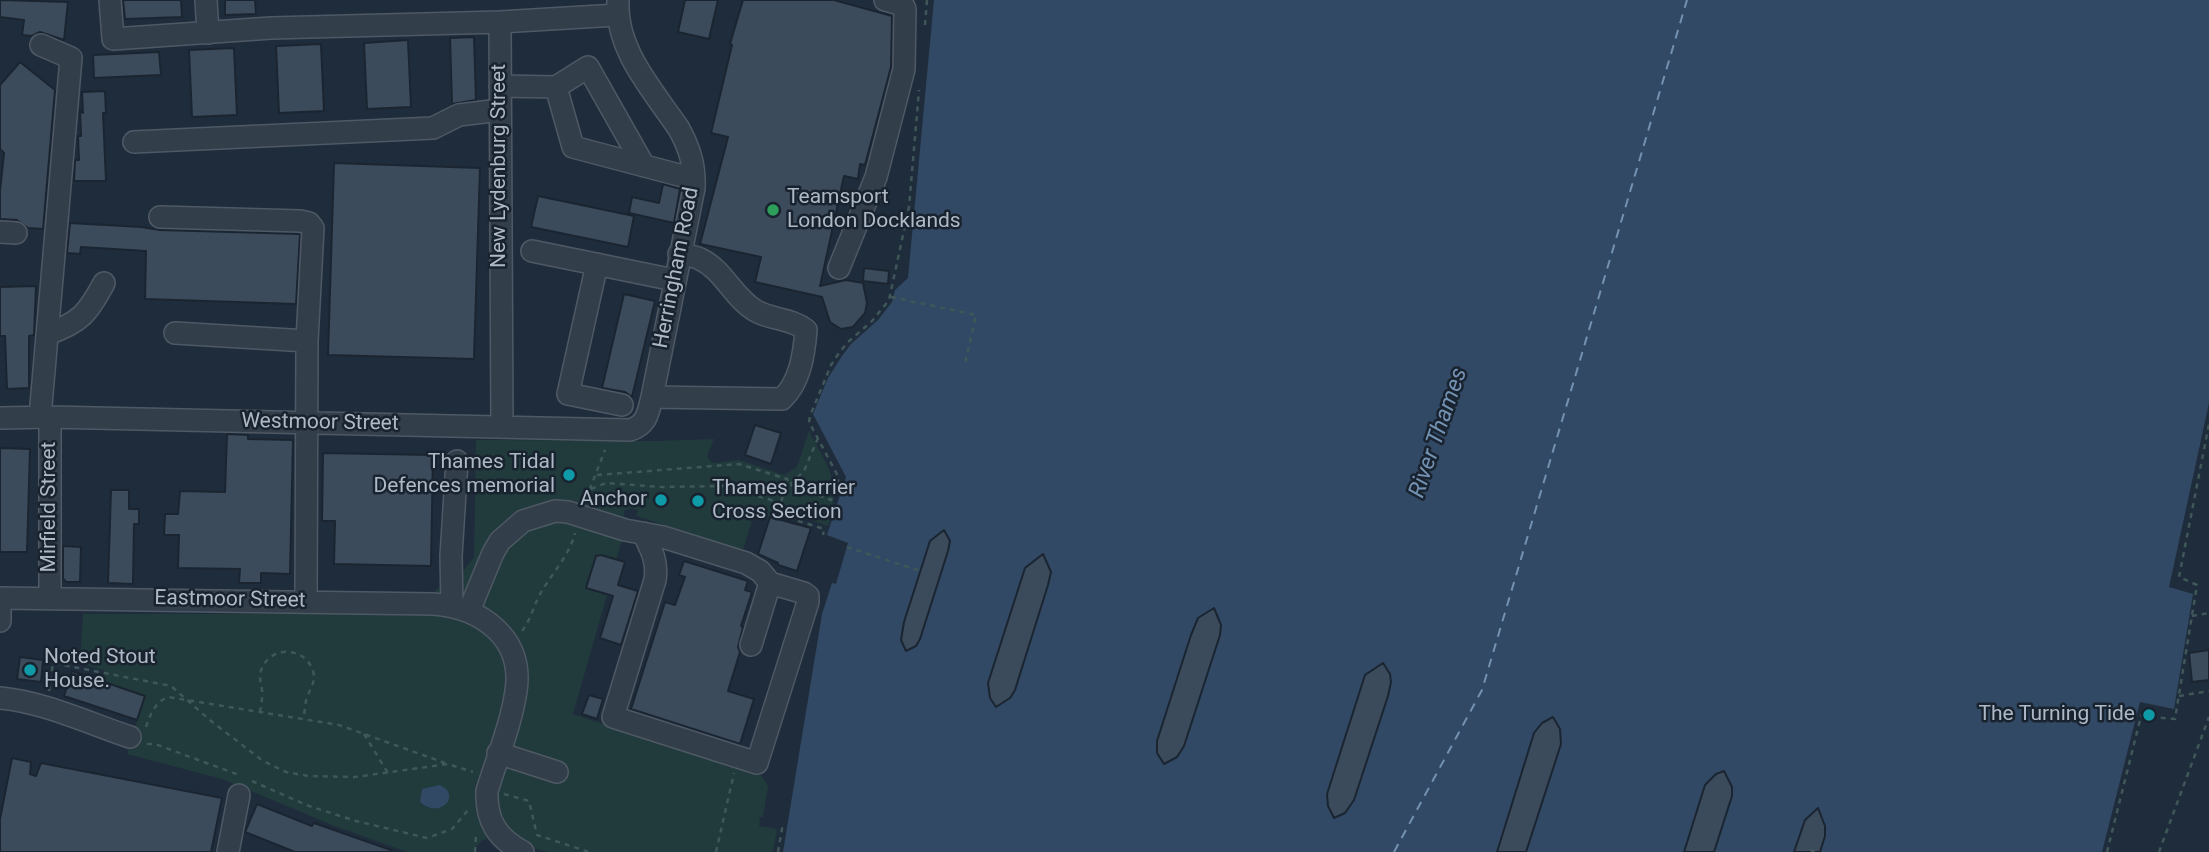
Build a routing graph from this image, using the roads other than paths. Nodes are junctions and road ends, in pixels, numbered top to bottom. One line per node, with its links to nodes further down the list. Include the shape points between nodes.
1 (110, 0): 6 (street, via 113,40)
2 (206, 0): 6 (street)
3 (885, 0): 18 (street, via 905,9 904,69 876,177)
4 (617, 8): 5 (street); 13 (street, Herringham Road, via 625,46 687,143)
5 (500, 22): 6 (street); 8 (street, New Lydenburg Street)
6 (208, 33)
7 (41, 45): 22 (street, Mirfield Street, via 71,58)
8 (500, 86): 9 (street); 10 (street, New Lydenburg Street)
9 (556, 86): 12 (street, via 573,147); 12 (street, via 588,67)
10 (500, 110): 11 (street, via 459,115 433,128); 29 (street, New Lydenburg Street)
11 (134, 142)
12 (644, 166): 13 (street)
13 (694, 179): 16 (street, Herringham Road)
14 (159, 217): 23 (street, via 309,223 313,228)
15 (532, 251): 17 (street)
16 (679, 254): 19 (street, Herringham Road); 24 (street, via 699,258 714,268 757,312 796,323 806,330 805,341 797,379 782,399)
17 (597, 264): 19 (street); 25 (street, via 568,394)
18 (839, 268)
19 (674, 280): 24 (street, Herringham Road)
20 (104, 283): 22 (street, via 90,308 69,326)
21 (174, 333): 23 (street)
22 (47, 334): 26 (street, Mirfield Street)
23 (307, 341): 28 (street)
24 (652, 397): 30 (street, Herringham Road)
25 (622, 405)
26 (45, 417): 27 (street, Westmoor Street); 28 (street, Westmoor Street); 34 (street, Mirfield Street)
27 (0, 418)
28 (308, 422): 29 (street, Westmoor Street); 36 (street)
29 (502, 427): 30 (street, Westmoor Street)
30 (640, 427)
31 (457, 461): 37 (street, via 451,556)
32 (634, 531): 33 (street, via 746,563); 33 (street, via 654,556 657,568 613,717 757,763 808,602 804,593); 37 (street, via 583,523 568,512 523,520 493,553)
33 (770, 583): 39 (street)
34 (50, 597): 35 (street, Eastmoor Street); 36 (street, Eastmoor Street)
35 (0, 598): 38 (street)
36 (306, 601): 37 (street, Eastmoor Street)
37 (460, 608): 42 (street, via 498,631 514,662 516,691)
38 (0, 621)
39 (751, 645)
40 (0, 698): 41 (street, via 43,700)
41 (137, 741)
42 (498, 753): 43 (street); 45 (street, via 487,806)
43 (557, 772)
44 (239, 796): 46 (street)
45 (500, 843): 47 (street)
46 (228, 852)
47 (523, 852)

